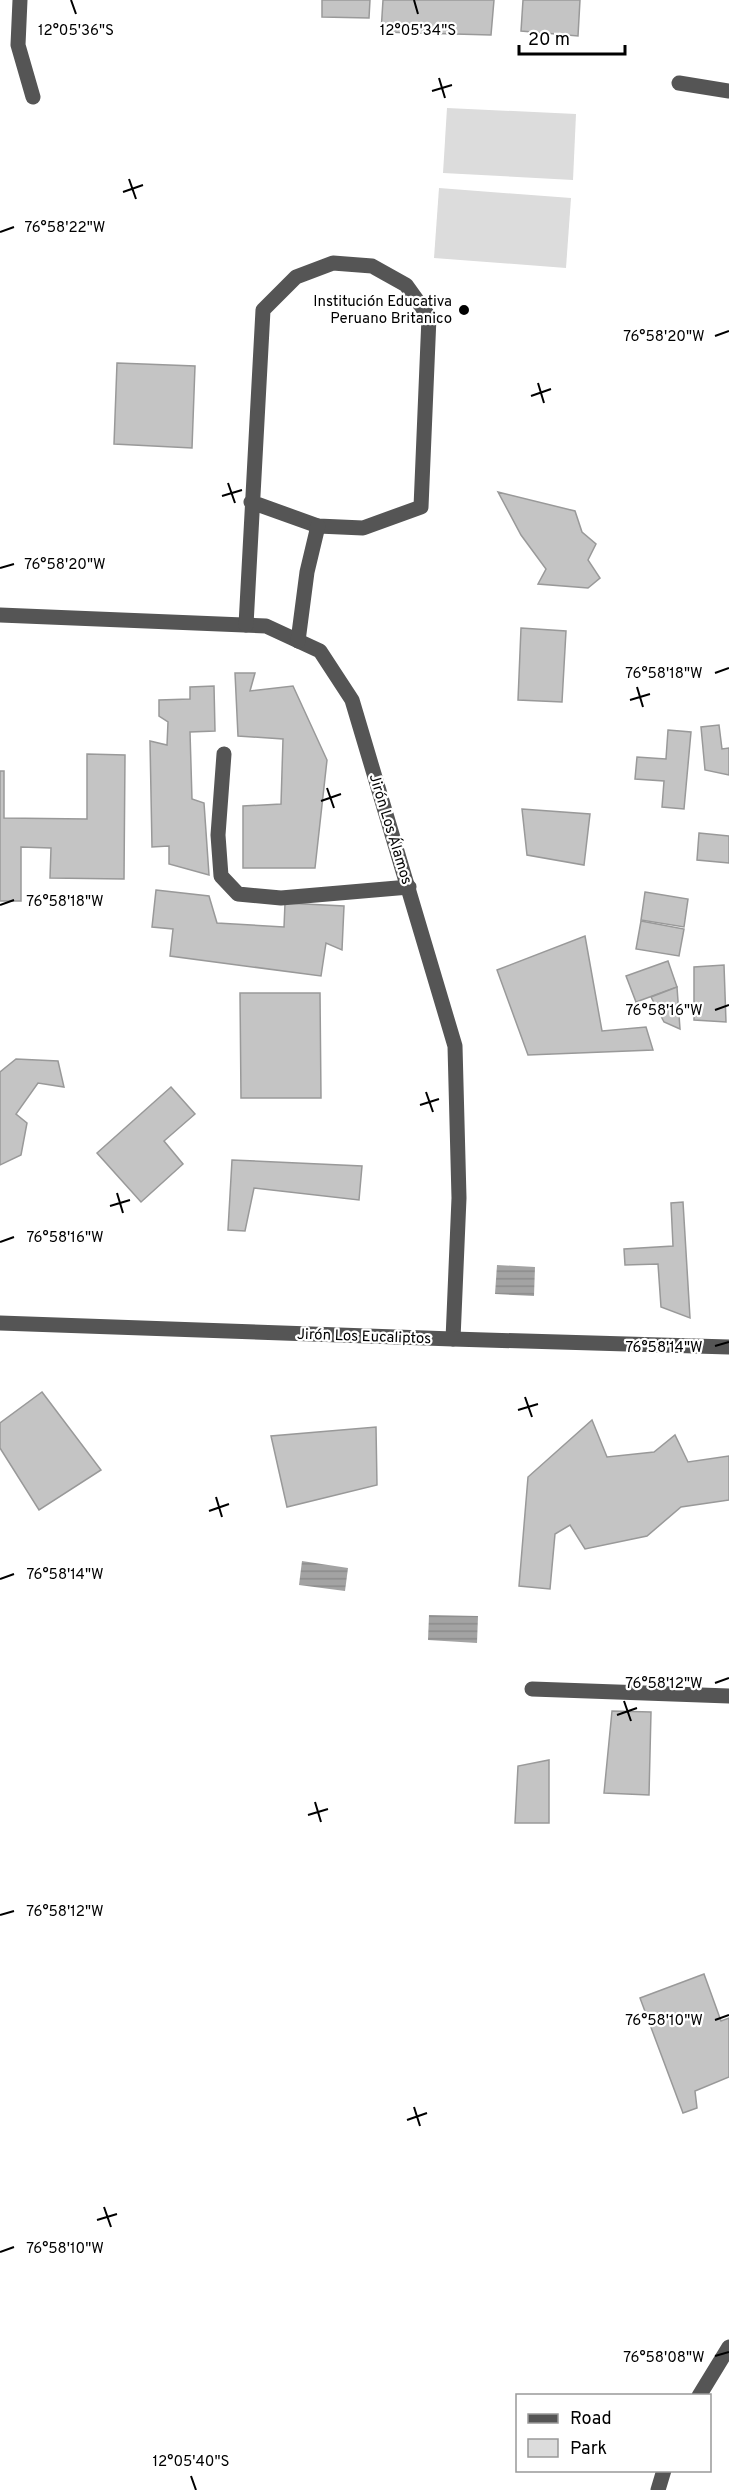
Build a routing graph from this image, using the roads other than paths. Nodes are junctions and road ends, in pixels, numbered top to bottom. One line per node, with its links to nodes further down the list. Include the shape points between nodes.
1 (20, 0): 4 (street, via 18,45)
2 (679, 83): 3 (street)
3 (729, 91)
4 (33, 97)
5 (251, 502): 6 (street); 6 (street, via 263,310 296,277 333,263 372,266 406,285 429,317 421,507 363,528); 8 (street)
6 (318, 526): 9 (street)
7 (0, 615): 8 (street, Jirón Los Álamos)
8 (246, 625): 9 (street, Jirón Los Álamos, via 266,626)
9 (298, 641): 11 (street, Jirón Los Álamos, via 320,651 352,700)
10 (224, 754): 11 (street, via 219,835 221,876 238,894 281,898)
11 (409, 887): 13 (street, Jirón Los Álamos, via 455,1046 459,1198)
12 (0, 1323): 13 (street, Jirón Los Eucaliptos)
13 (453, 1340): 14 (street, Jirón Los Eucaliptos)
14 (729, 1347)
15 (532, 1689): 16 (street)
16 (729, 1696)
17 (729, 2347): 18 (street)
18 (700, 2394)
19 (663, 2472): 20 (street)
20 (658, 2490)

